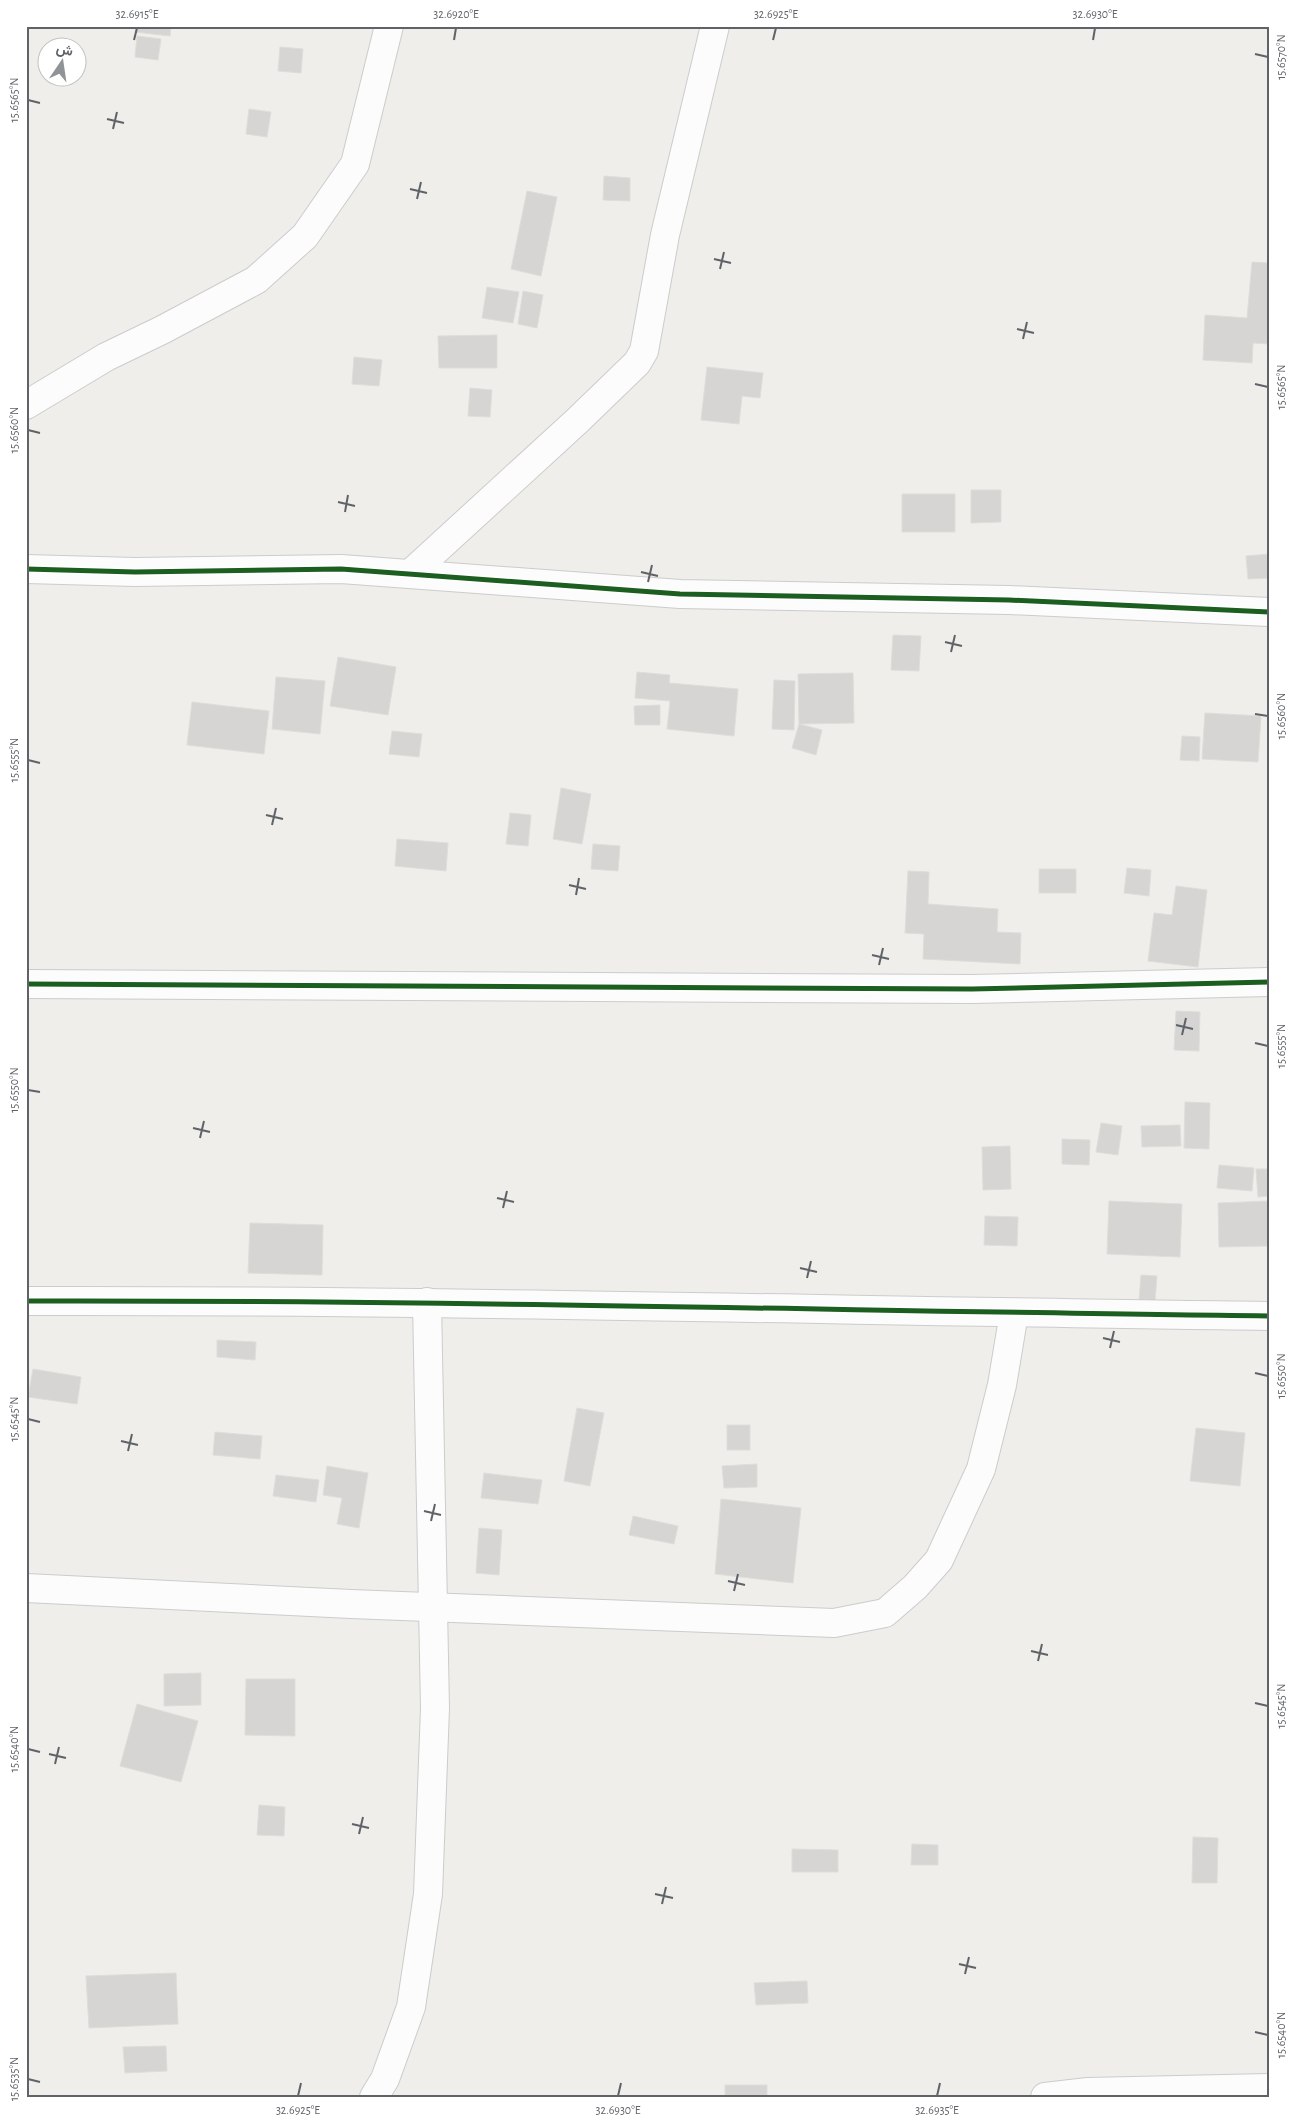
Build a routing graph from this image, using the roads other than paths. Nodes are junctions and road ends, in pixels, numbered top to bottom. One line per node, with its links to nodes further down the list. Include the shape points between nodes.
1 (389, 26): 3 (street, via 355,164 305,236 256,280 106,357)
2 (715, 26): 5 (street, via 666,234 644,351 637,363 577,421)
3 (26, 405)
4 (26, 569): 5 (street, via 135,572 341,568)
5 (411, 573): 6 (street, via 680,594 1009,600)
6 (1269, 612)
7 (1269, 982): 8 (street, via 972,989)
8 (26, 984)
9 (26, 1301): 10 (street)
10 (427, 1302): 11 (street); 14 (street)
11 (1014, 1313): 12 (street); 14 (street, via 1002,1385 981,1469 939,1560 885,1613 834,1623)
12 (1269, 1316)
13 (26, 1588): 14 (street)
14 (432, 1606): 16 (street, via 435,1708 428,1894 411,2007 385,2079)
15 (1269, 2088): 17 (street, via 1088,2092)
16 (374, 2097)
17 (1045, 2097)

